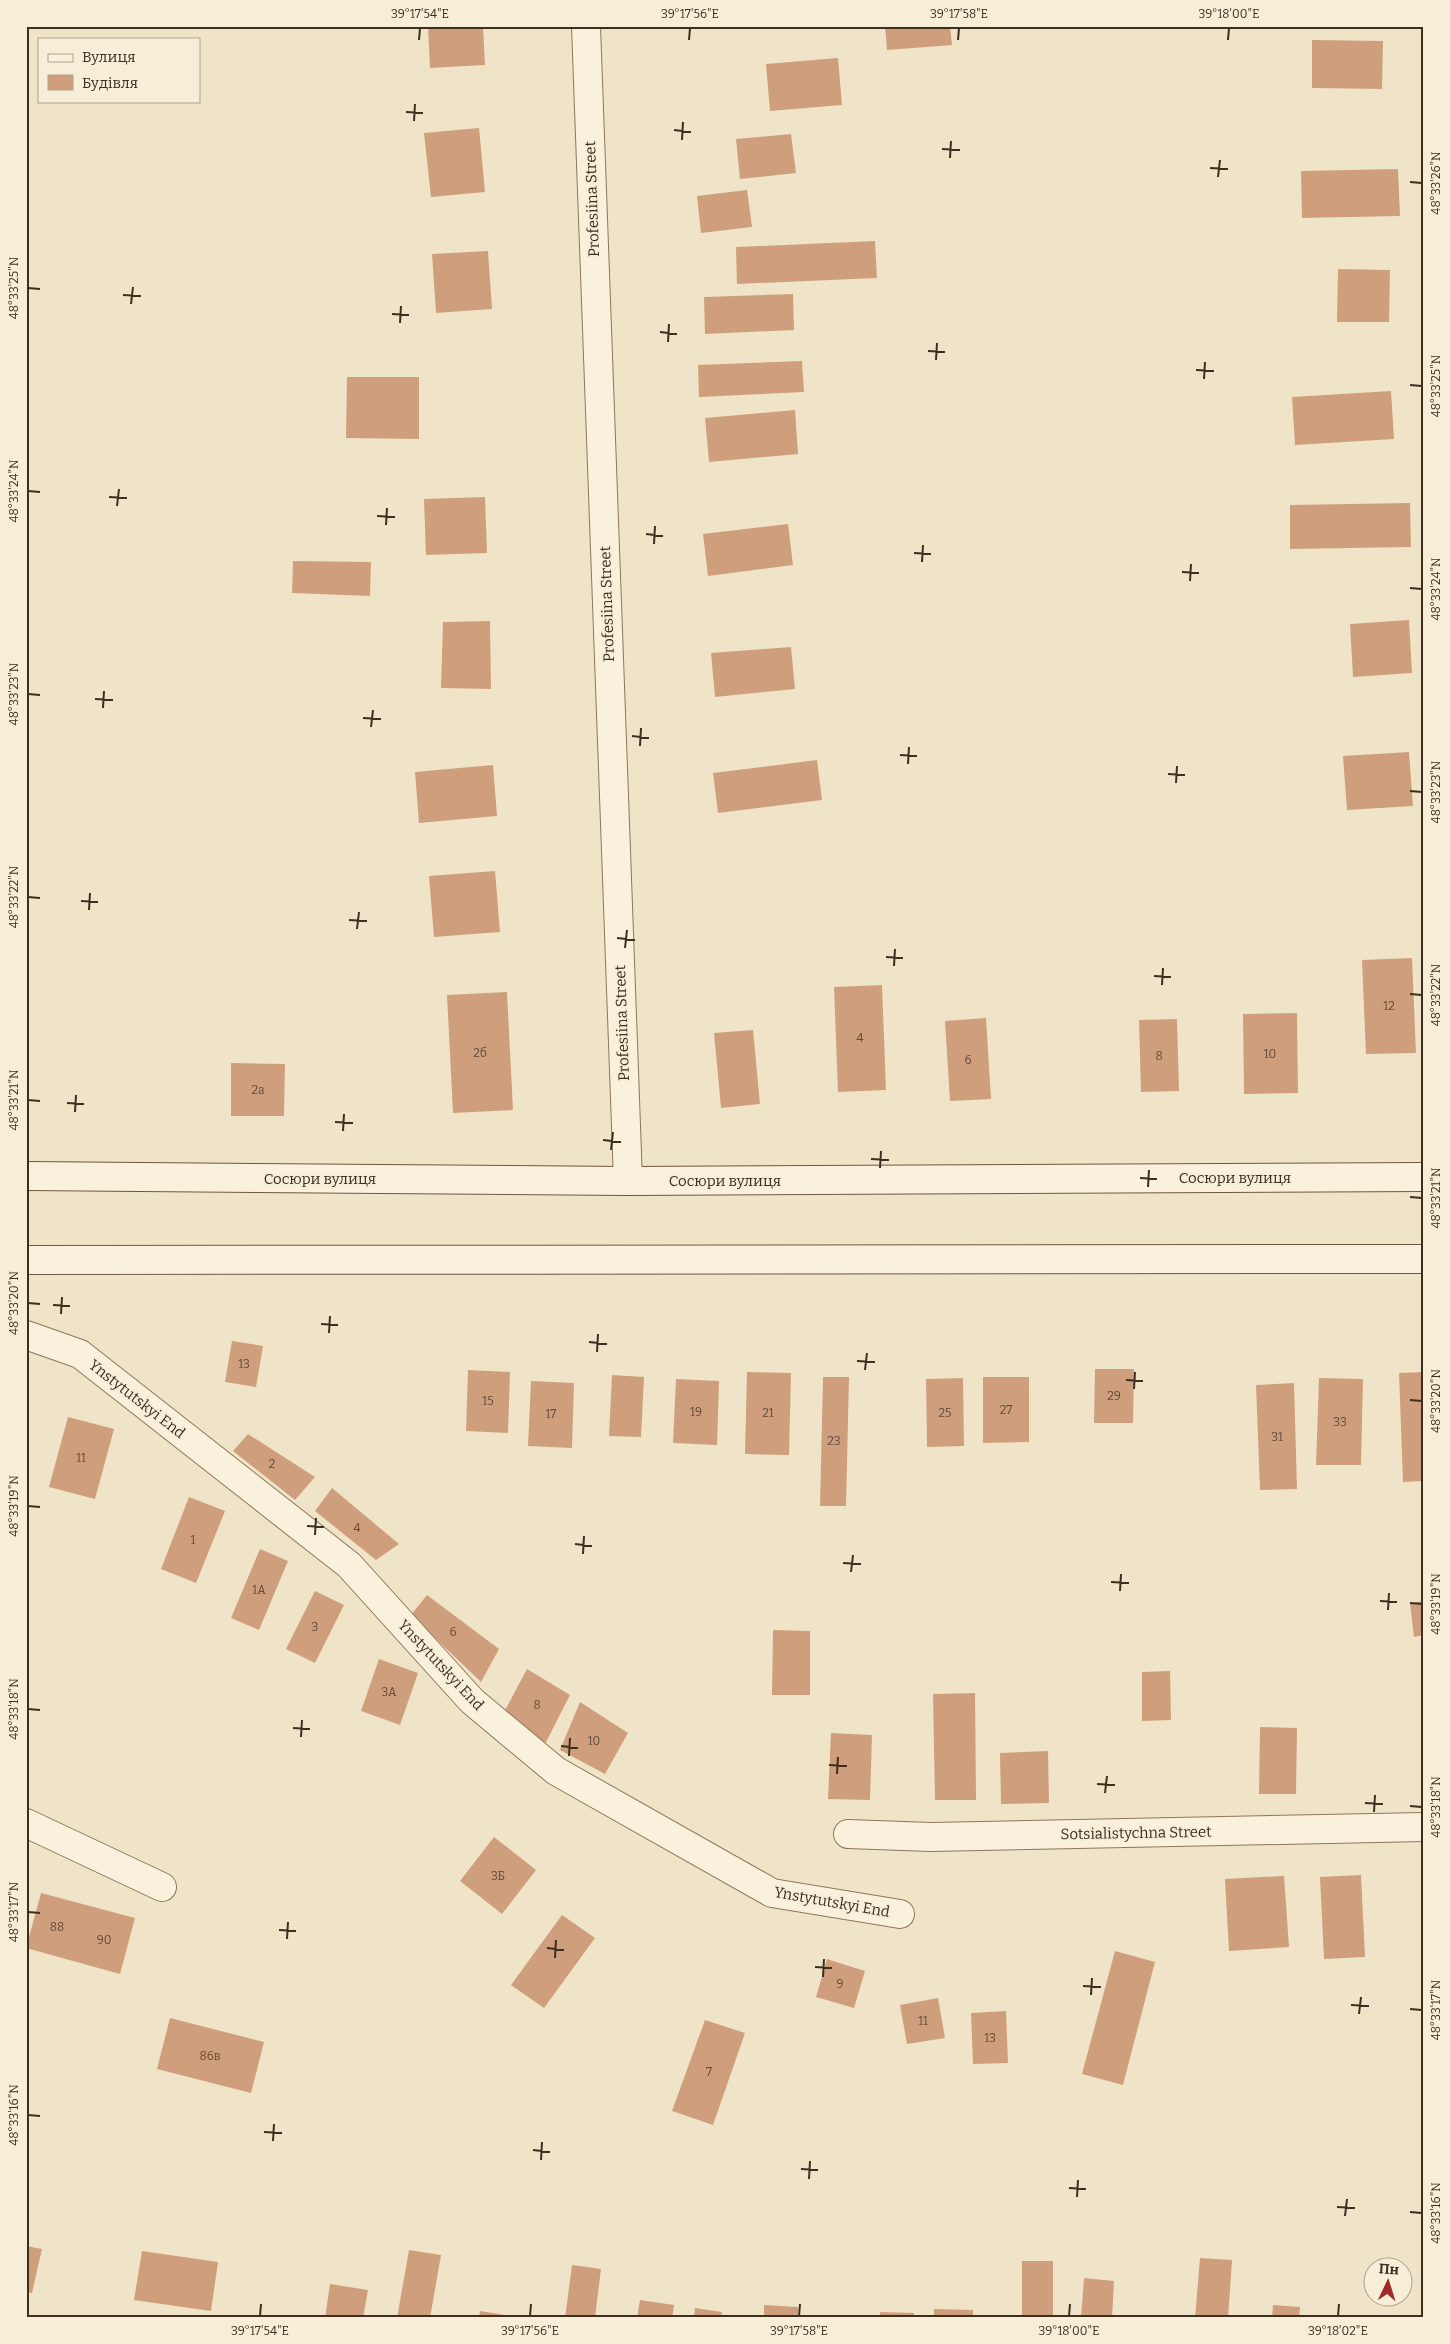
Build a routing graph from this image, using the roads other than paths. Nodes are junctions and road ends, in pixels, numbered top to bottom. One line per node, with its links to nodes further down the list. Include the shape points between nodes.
1 (586, 26): 4 (street, Profesiina Street)
2 (26, 1176): 4 (street, Сосюри вулиця)
3 (1424, 1177): 4 (street, Сосюри вулиця)
4 (628, 1181)
5 (26, 1260): 6 (street)
6 (1424, 1260)
7 (26, 1335): 12 (street, Ynstytutskyi End, via 80,1354 349,1565 472,1701 556,1771 772,1893)
8 (26, 1823): 11 (street)
9 (1424, 1827): 10 (street, Sotsialistychna Street, via 940,1837)
10 (848, 1834)
11 (162, 1887)
12 (900, 1914)

